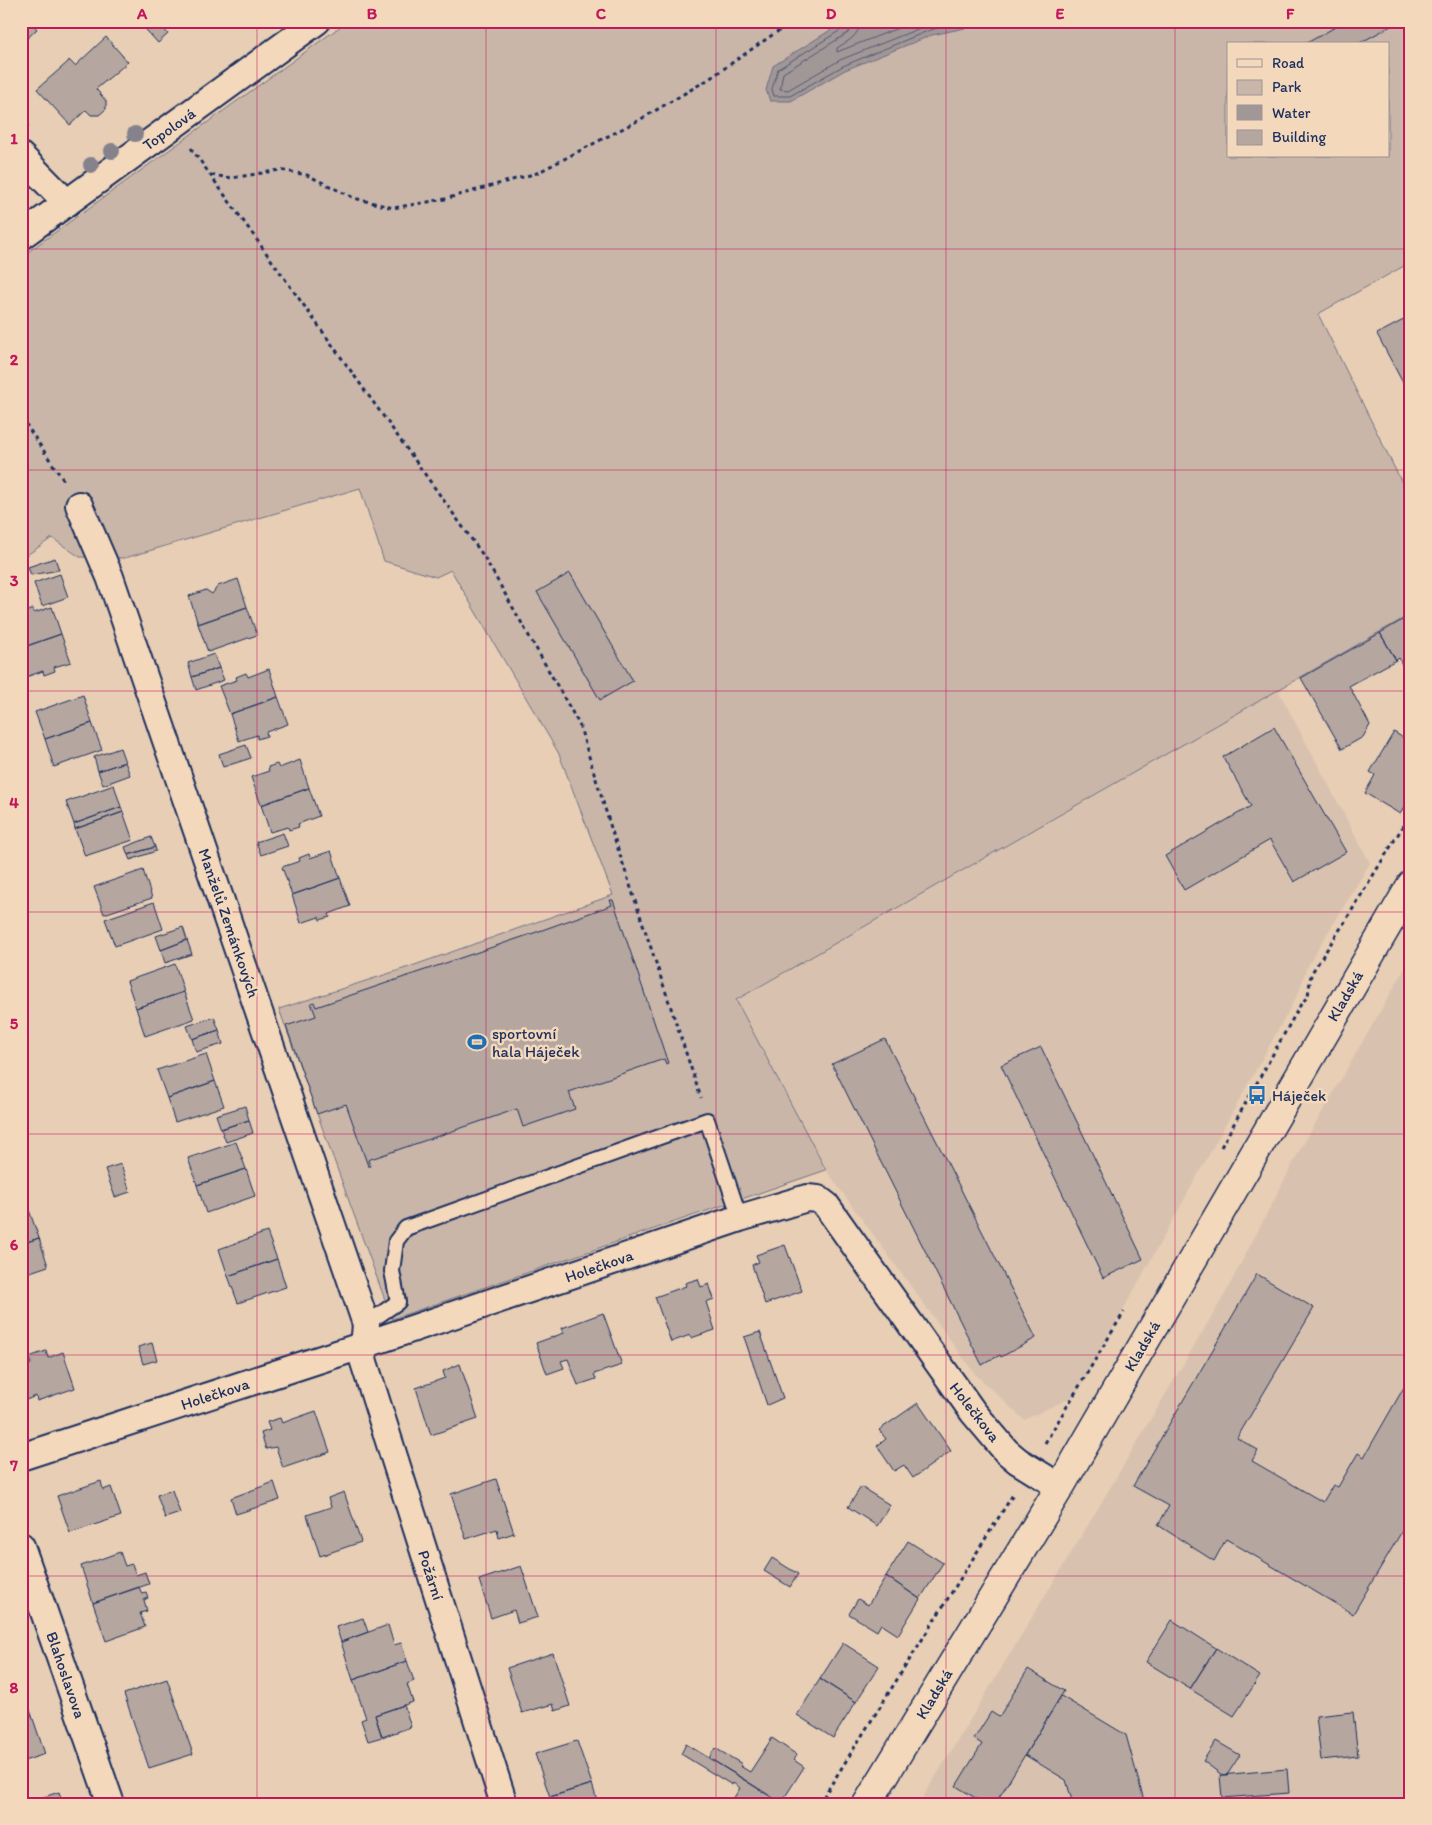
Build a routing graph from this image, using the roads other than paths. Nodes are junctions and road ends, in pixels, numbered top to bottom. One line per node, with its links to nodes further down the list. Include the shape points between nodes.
1 (317, 21): 3 (street, Topolová)
2 (21, 156): 3 (street)
3 (67, 203): 4 (street, Topolová)
4 (21, 236)
5 (79, 505): 8 (street, Manželů Zemánkových, via 110,577)
6 (1411, 885): 10 (main road, Kladská)
7 (740, 1218): 8 (street, Holečkova); 8 (lane, via 707,1120 406,1228 396,1241 392,1271 398,1302); 10 (street, Holečkova, via 807,1198 818,1199 826,1205 973,1412 1006,1451)
8 (365, 1335): 9 (street, Holečkova); 13 (street, Požární, via 363,1359)
9 (21, 1457)
10 (1060, 1487): 14 (main road, Kladská)
11 (21, 1546): 12 (street, Blahoslavova)
12 (111, 1804)
13 (504, 1804)
14 (867, 1804)

